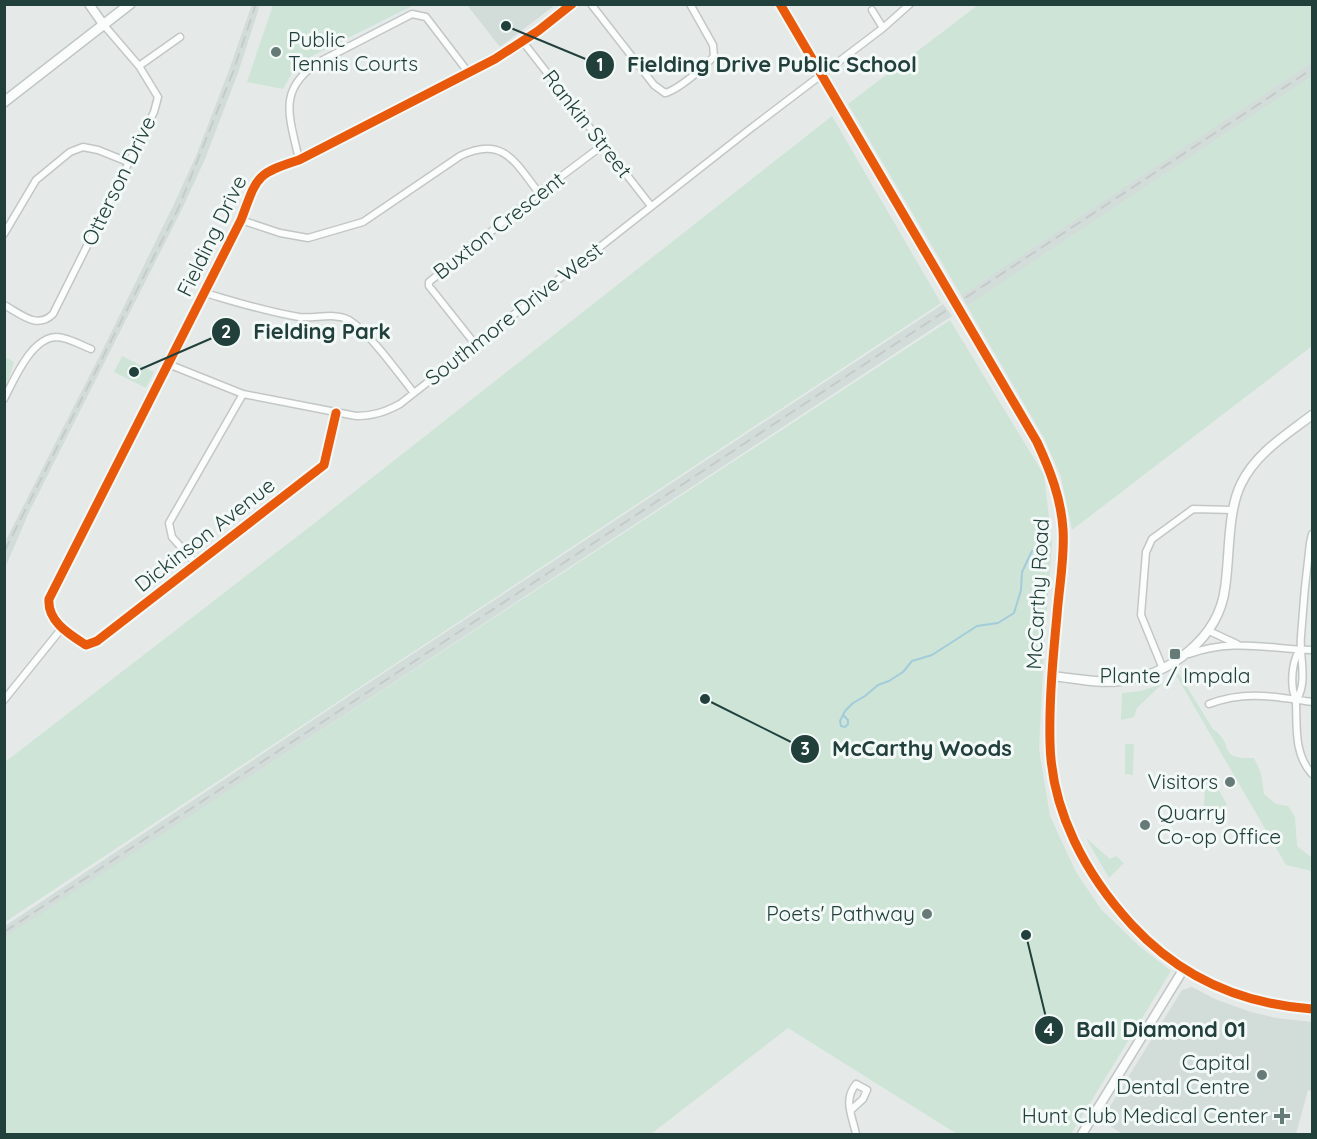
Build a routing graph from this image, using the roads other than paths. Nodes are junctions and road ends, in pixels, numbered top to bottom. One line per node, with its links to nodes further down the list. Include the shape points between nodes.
1 (89, 4): 9 (street)
2 (130, 4): 9 (main road)
3 (572, 4): 12 (street, Fielding Drive)
4 (591, 4): 5 (street, via 654,85 665,93 714,56 713,45)
5 (690, 4)
6 (780, 4): 15 (street, McCarthy Road)
7 (910, 4): 10 (street, Southmore Drive West)
8 (872, 10): 10 (street)
9 (103, 24): 13 (street, Otterson Drive); 16 (main road)
10 (883, 28): 15 (street, Southmore Drive West)
11 (180, 37): 13 (street)
12 (523, 42): 14 (street, Fielding Drive); 17 (street, Rankin Street)
13 (139, 66): 19 (street, Otterson Drive, via 158,97)
14 (468, 72): 18 (street, Fielding Drive); 18 (street, via 426,17 412,14 319,62 305,71 289,96 288,111)
15 (821, 75): 21 (street, Southmore Drive West); 44 (street, McCarthy Road, via 1050,470 1063,537)
16 (4, 102)
17 (603, 145): 20 (street, Buxton Crescent); 21 (street, Rankin Street)
18 (299, 160): 22 (street, Fielding Drive, via 264,173)
19 (128, 162): 23 (street, via 83,147 70,152 36,180); 25 (street, Otterson Drive, via 53,314 45,321 34,322)
20 (539, 193): 22 (street, via 514,160 488,147 460,156 363,222 308,238); 26 (street, Buxton Crescent, via 429,282)
21 (651, 206): 26 (street, Southmore Drive West)
22 (241, 220): 24 (street, Fielding Drive)
23 (4, 234)
24 (205, 292): 28 (street, Fielding Drive); 29 (street, via 280,313 349,320)
25 (4, 305)
26 (475, 344): 29 (street, Southmore Drive West)
27 (91, 349): 31 (street, via 57,337 35,346)
28 (168, 364): 30 (street, Southmore Drive West); 37 (street, Fielding Drive, via 49,599 51,615)
29 (414, 393): 32 (street, Southmore Drive West, via 400,405 371,416)
30 (243, 394): 32 (street, Southmore Drive West); 36 (street, via 169,523 172,537)
31 (4, 399)
32 (336, 413): 36 (street, Dickinson Avenue, via 324,465)
33 (1312, 415): 34 (street, via 1258,458 1242,483)
34 (1233, 510): 38 (street, via 1225,591); 43 (street, via 1193,509 1152,539 1146,552 1141,615)
35 (1312, 534): 40 (street)
36 (196, 564): 37 (street, Dickinson Avenue, via 92,644 86,645)
37 (62, 628): 46 (street)
38 (1209, 631): 39 (street); 42 (street)
39 (1237, 644): 40 (street); 42 (street)
40 (1300, 649): 41 (street); 45 (street, via 1302,691)
41 (1312, 650)
42 (1184, 655): 43 (street)
43 (1163, 669): 44 (street, via 1120,681)
44 (1052, 676): 50 (street, McCarthy Road, via 1050,743 1057,791 1072,838 1101,890 1141,935)
45 (1297, 699): 47 (street); 48 (street, via 1245,694); 49 (street, via 1296,734 1303,762)
46 (4, 700)
47 (1312, 702)
48 (1209, 704)
49 (1312, 774)
50 (1183, 969): 51 (street, McCarthy Road, via 1244,997); 54 (street)
51 (1312, 1009)
52 (851, 1110): 53 (street)
53 (856, 1134)
54 (1082, 1134)

